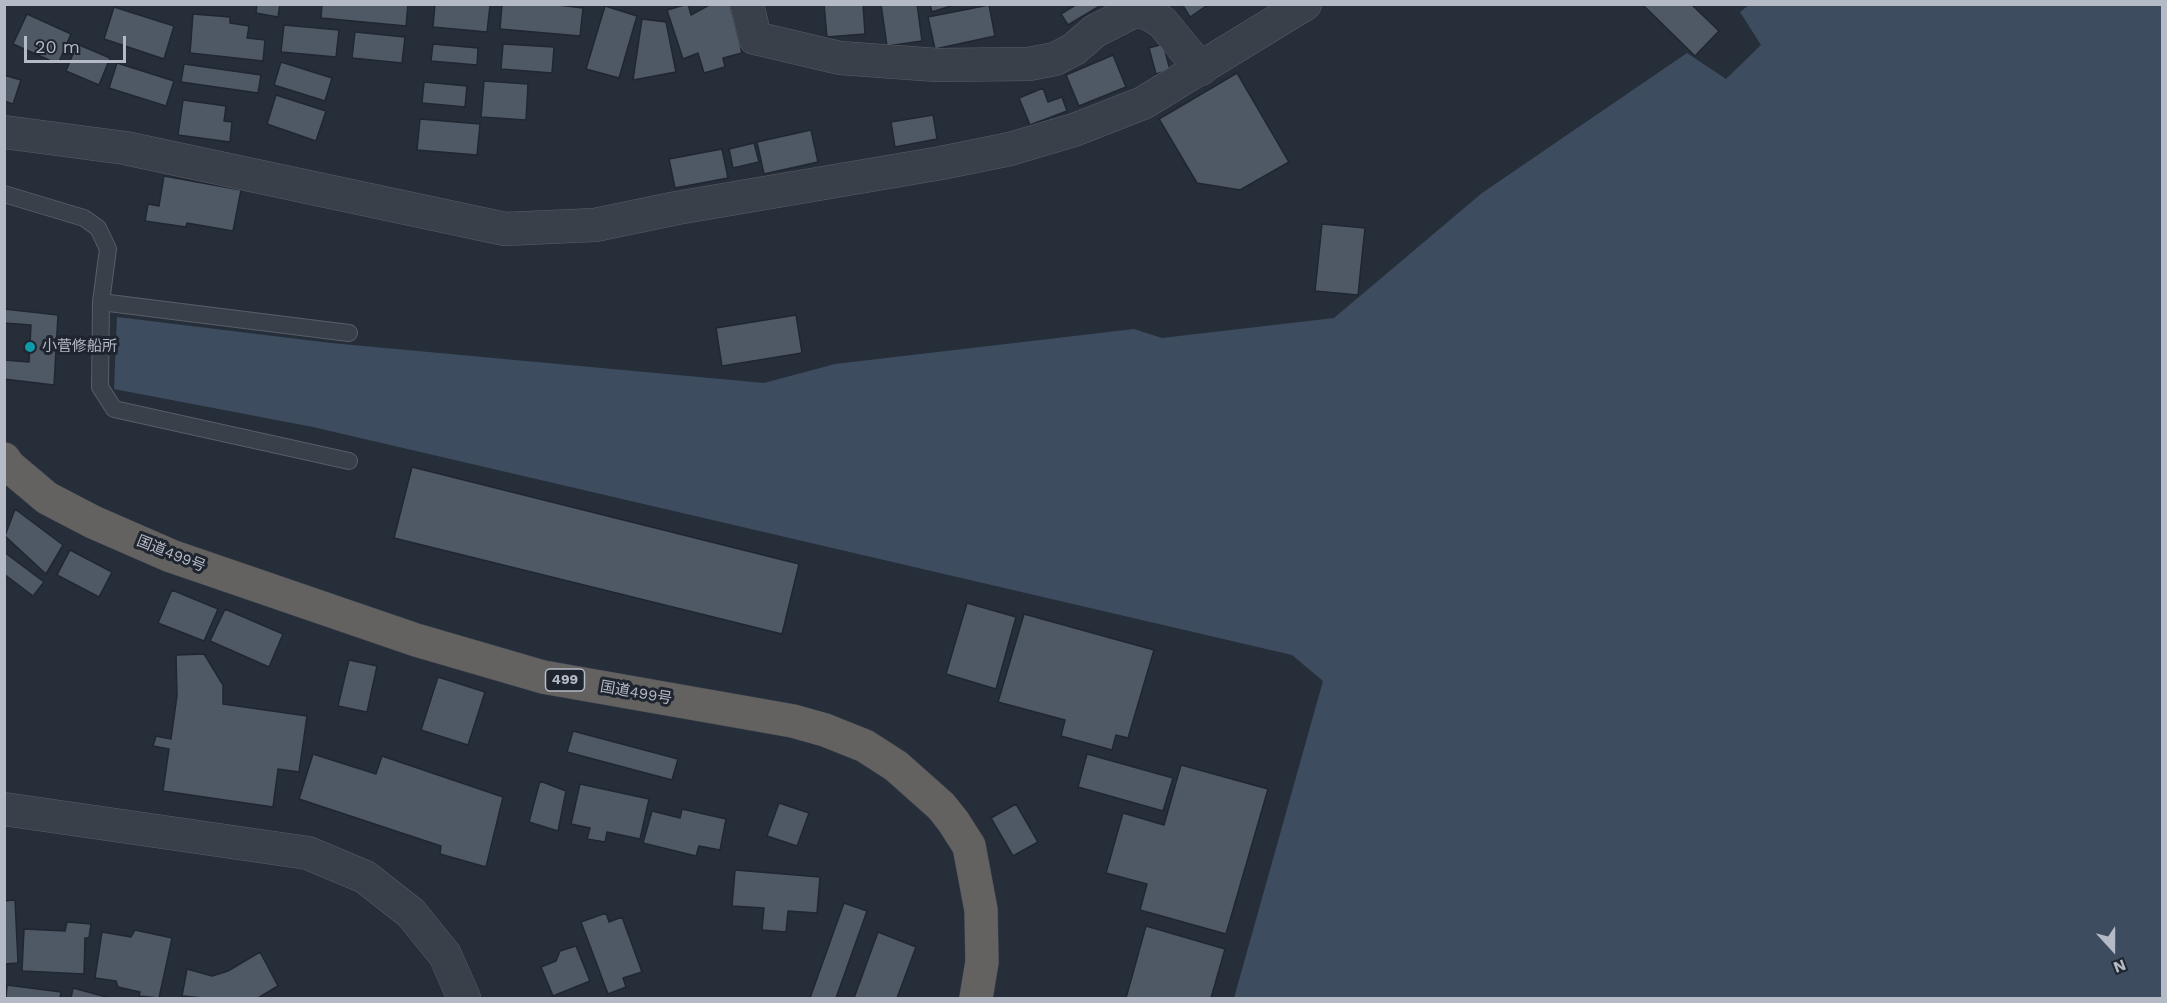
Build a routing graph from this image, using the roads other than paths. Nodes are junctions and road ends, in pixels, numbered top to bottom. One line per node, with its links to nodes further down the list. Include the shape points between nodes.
1 (747, 4): 3 (street, via 755,38 840,58 937,65 1029,64 1055,59 1095,31 1136,10 1162,22)
2 (1305, 4): 3 (street)
3 (1201, 69): 4 (street, via 1143,104 1010,149 595,225 505,229 125,148)
4 (4, 132)
5 (4, 194): 6 (lane, via 84,218 98,228 108,249)
6 (101, 302): 7 (lane); 8 (lane, via 100,387 114,408)
7 (349, 333)
8 (349, 461)
9 (6, 463): 12 (highway, 国道499号 / 499, via 47,498 171,556 416,640 543,676 793,721 865,746 896,766 940,806 969,846 981,910 982,962)
10 (4, 809): 11 (street, via 308,853 365,877 411,913 445,955)
11 (464, 999)
12 (976, 999)

